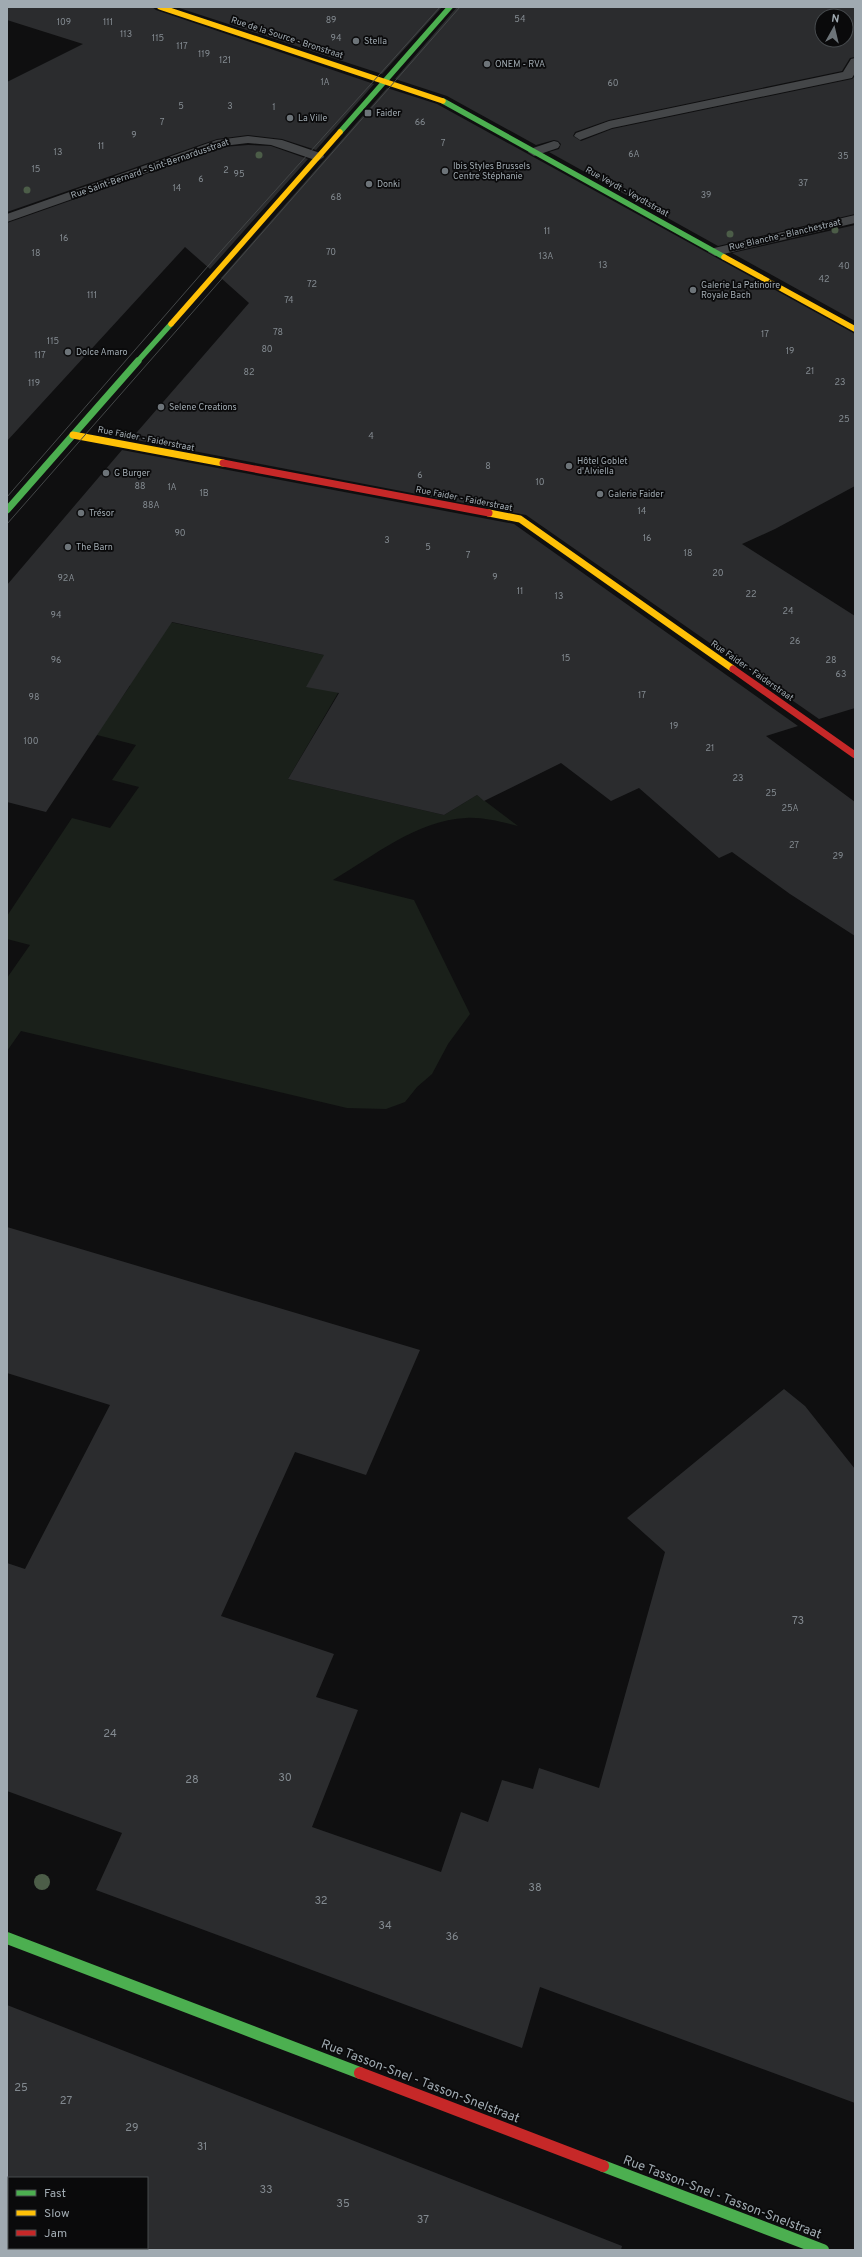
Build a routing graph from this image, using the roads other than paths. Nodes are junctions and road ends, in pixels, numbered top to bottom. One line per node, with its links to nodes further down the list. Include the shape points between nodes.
1 (160, 7): 4 (street, Rue de la Source - Bronstraat)
2 (450, 7): 4 (street)
3 (855, 62): 5 (street, via 848,75 609,125)
4 (385, 81): 7 (street, Rue Veydt - Veydtstraat, via 442,100); 8 (street)
5 (580, 136)
6 (554, 145): 7 (street)
7 (534, 152): 11 (street, Rue Veydt - Veydtstraat)
8 (318, 157): 9 (street, Rue Saint-Bernard - Sint-Bernardusstraat, via 289,144 267,139 244,138 221,143); 13 (street)
9 (7, 218)
10 (855, 219): 11 (street, Rue Blanche - Blanchestraat)
11 (715, 252): 12 (street, Rue Veydt - Veydtstraat)
12 (855, 329)
13 (73, 435): 14 (street); 15 (street, Rue Faider - Faiderstraat, via 520,519)
14 (7, 510)
15 (854, 753)
16 (7, 1938): 17 (street, Rue Tasson-Snel - Tasson-Snelstraat)
17 (823, 2250)

